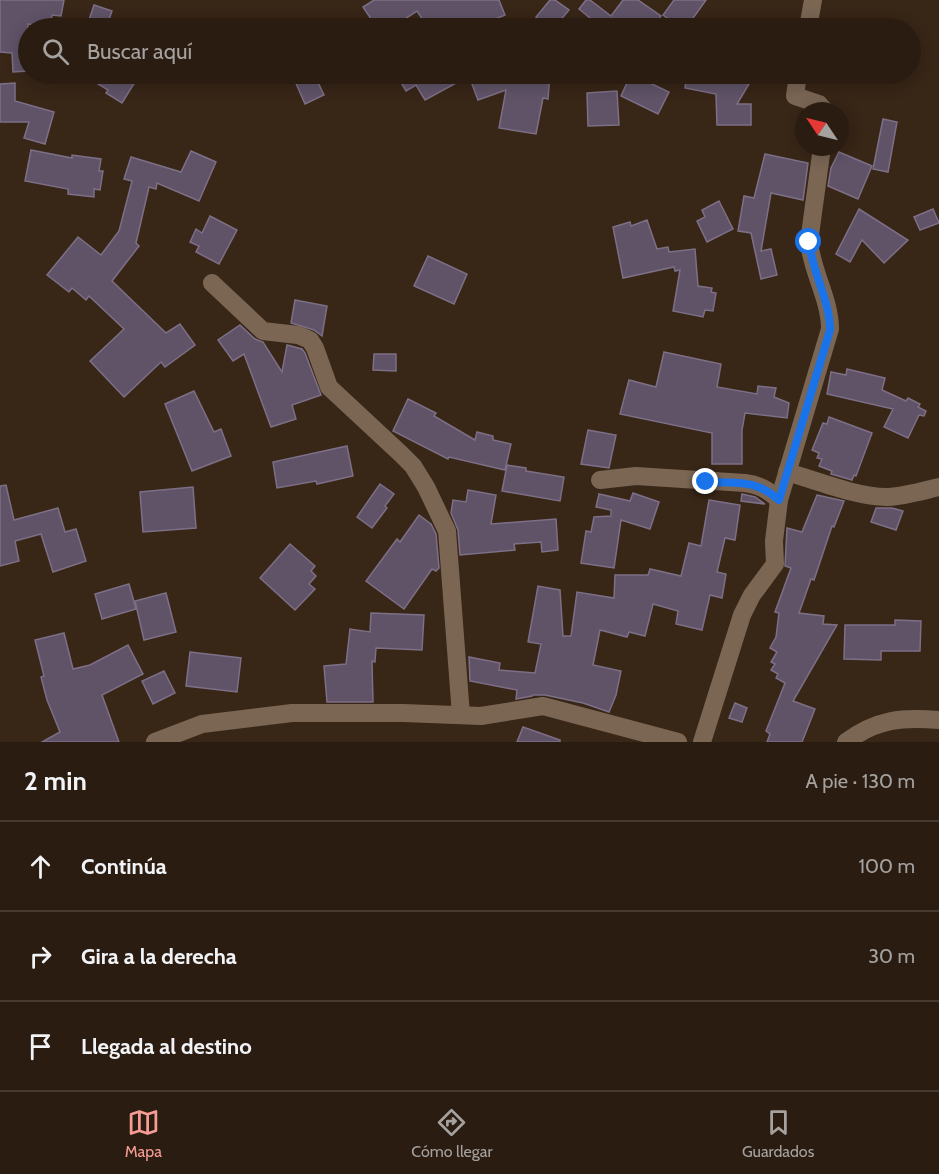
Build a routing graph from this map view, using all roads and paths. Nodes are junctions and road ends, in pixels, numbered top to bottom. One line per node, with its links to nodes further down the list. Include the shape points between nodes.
1 (813, 0): 2 (street)
2 (810, 18)
3 (797, 84): 4 (street, via 795,96)
4 (813, 102)
5 (821, 156): 7 (street, via 809,242 830,317 830,330)
6 (212, 283): 11 (street, via 263,331 310,340 329,387 401,454 426,487 447,531)
7 (787, 472): 9 (street, via 886,497); 10 (street)
8 (600, 480): 10 (street, via 636,476 745,483 758,485)
9 (939, 487)
10 (779, 500): 15 (street, via 775,564 752,594 742,615)
11 (461, 715): 13 (street, via 291,713 202,724); 14 (street, via 481,716 543,706)
12 (939, 720): 16 (street, via 896,719 860,731)
13 (155, 742)
14 (678, 742)
15 (702, 742)
16 (846, 742)

